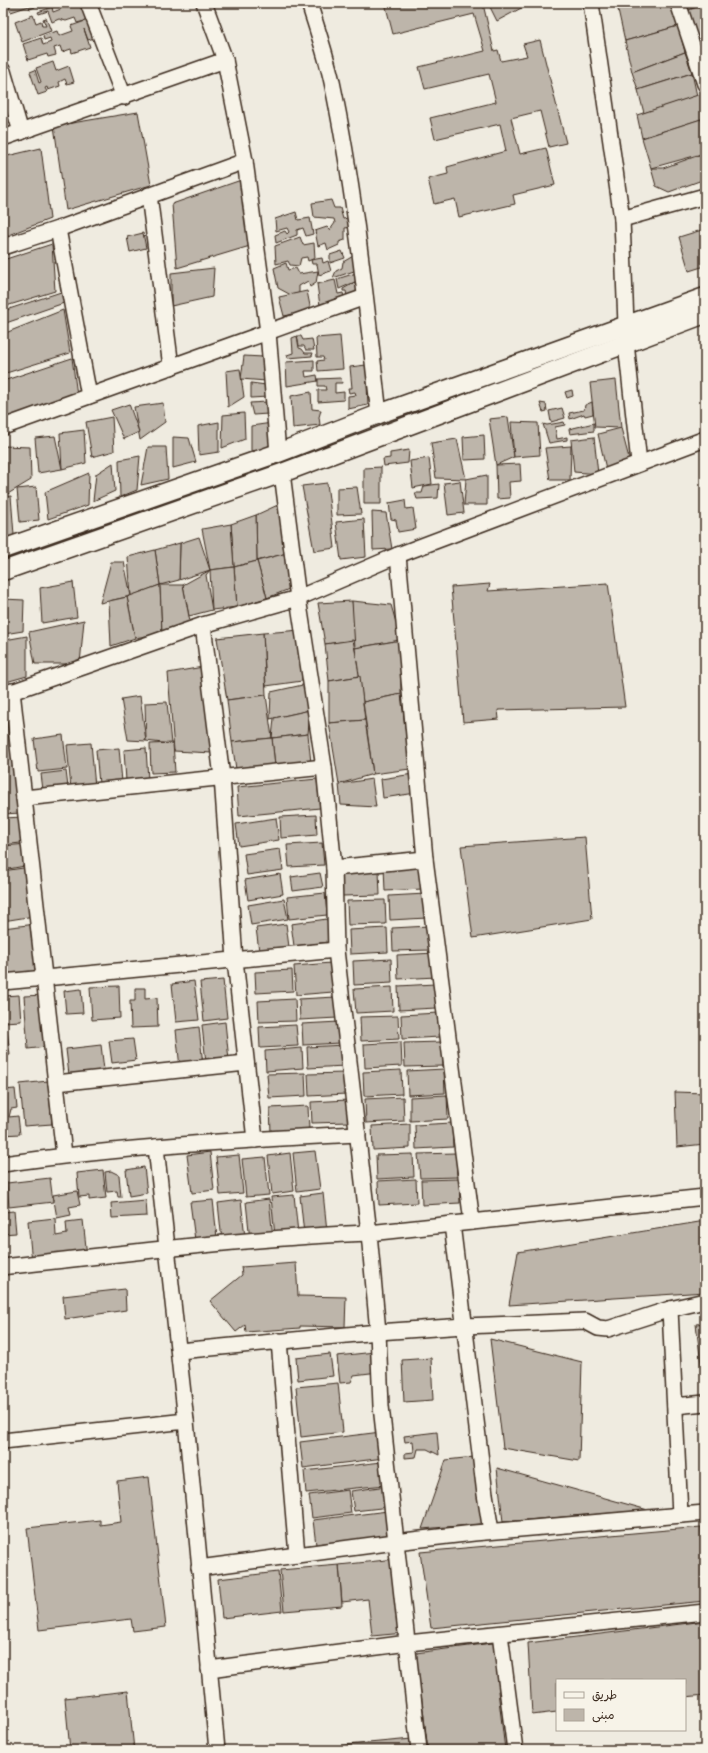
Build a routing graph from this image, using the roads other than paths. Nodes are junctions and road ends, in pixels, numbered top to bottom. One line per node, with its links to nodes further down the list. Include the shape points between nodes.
1 (88, 3): 9 (street)
2 (204, 3): 6 (street)
3 (309, 3): 18 (street, via 332,80)
4 (591, 3): 15 (street)
5 (678, 3): 8 (street)
6 (225, 60): 9 (street); 12 (street)
7 (3, 71): 10 (street)
8 (705, 84)
9 (124, 97): 10 (street)
10 (21, 132): 11 (street)
11 (3, 138)
12 (246, 161): 13 (street); 21 (street)
13 (149, 195): 16 (street); 23 (street)
14 (705, 196): 15 (street)
15 (622, 219): 22 (street)
16 (58, 229): 17 (street); 24 (street)
17 (3, 247)
18 (365, 297): 21 (street); 25 (street)
19 (705, 297): 22 (street)
20 (705, 314): 22 (street)
21 (268, 332): 23 (street); 28 (street)
22 (626, 334): 25 (street); 29 (street); 30 (street)
23 (171, 367): 24 (street)
24 (89, 396): 26 (street)
25 (379, 414): 28 (street)
26 (3, 427)
27 (705, 439): 29 (street)
28 (278, 453): 31 (street)
29 (639, 463): 32 (street)
30 (282, 473): 33 (street); 34 (street)
31 (3, 549)
32 (398, 555): 34 (street); 40 (street)
33 (3, 570)
34 (298, 598): 35 (street); 37 (street)
35 (203, 625): 36 (street); 38 (street)
36 (8, 693): 39 (street)
37 (324, 767): 38 (street); 41 (street)
38 (222, 778): 39 (street); 43 (street)
39 (24, 798): 44 (street)
40 (425, 859): 41 (street); 54 (street)
41 (334, 868): 42 (street)
42 (336, 950): 43 (street); 48 (street)
43 (235, 960): 44 (street); 46 (street)
44 (44, 978): 45 (street); 47 (street)
45 (3, 982)
46 (246, 1064): 47 (street); 49 (street)
47 (56, 1083): 51 (street)
48 (358, 1134): 49 (street); 56 (street)
49 (254, 1140): 50 (street)
50 (156, 1147): 51 (street); 57 (street)
51 (64, 1155): 52 (street)
52 (3, 1164)
53 (705, 1197): 54 (street)
54 (472, 1222): 55 (street)
55 (452, 1224): 56 (street); 61 (street)
56 (369, 1233): 57 (street, via 330,1234); 62 (street)
57 (168, 1249): 58 (street); 64 (street)
58 (3, 1267)
59 (705, 1301): 60 (street)
60 (670, 1309): 61 (street, via 608,1329 598,1328 585,1321); 66 (street)
61 (464, 1326): 62 (street); 71 (street)
62 (378, 1332): 63 (street); 72 (street, via 381,1406)
63 (279, 1341): 64 (street); 73 (street)
64 (179, 1351): 67 (street)
65 (705, 1403): 66 (street)
66 (675, 1406): 70 (street)
67 (186, 1421): 68 (street); 74 (street)
68 (3, 1441)
69 (705, 1513): 70 (street)
70 (680, 1515): 71 (street)
71 (491, 1531): 72 (street)
72 (395, 1542): 73 (street); 77 (street)
73 (297, 1555): 74 (street)
74 (199, 1568): 78 (street)
75 (705, 1612): 76 (street)
76 (500, 1634): 77 (street); 81 (street)
77 (408, 1643): 78 (street); 80 (street)
78 (209, 1669): 79 (street)
79 (217, 1750)
80 (419, 1750)
81 (515, 1750)

